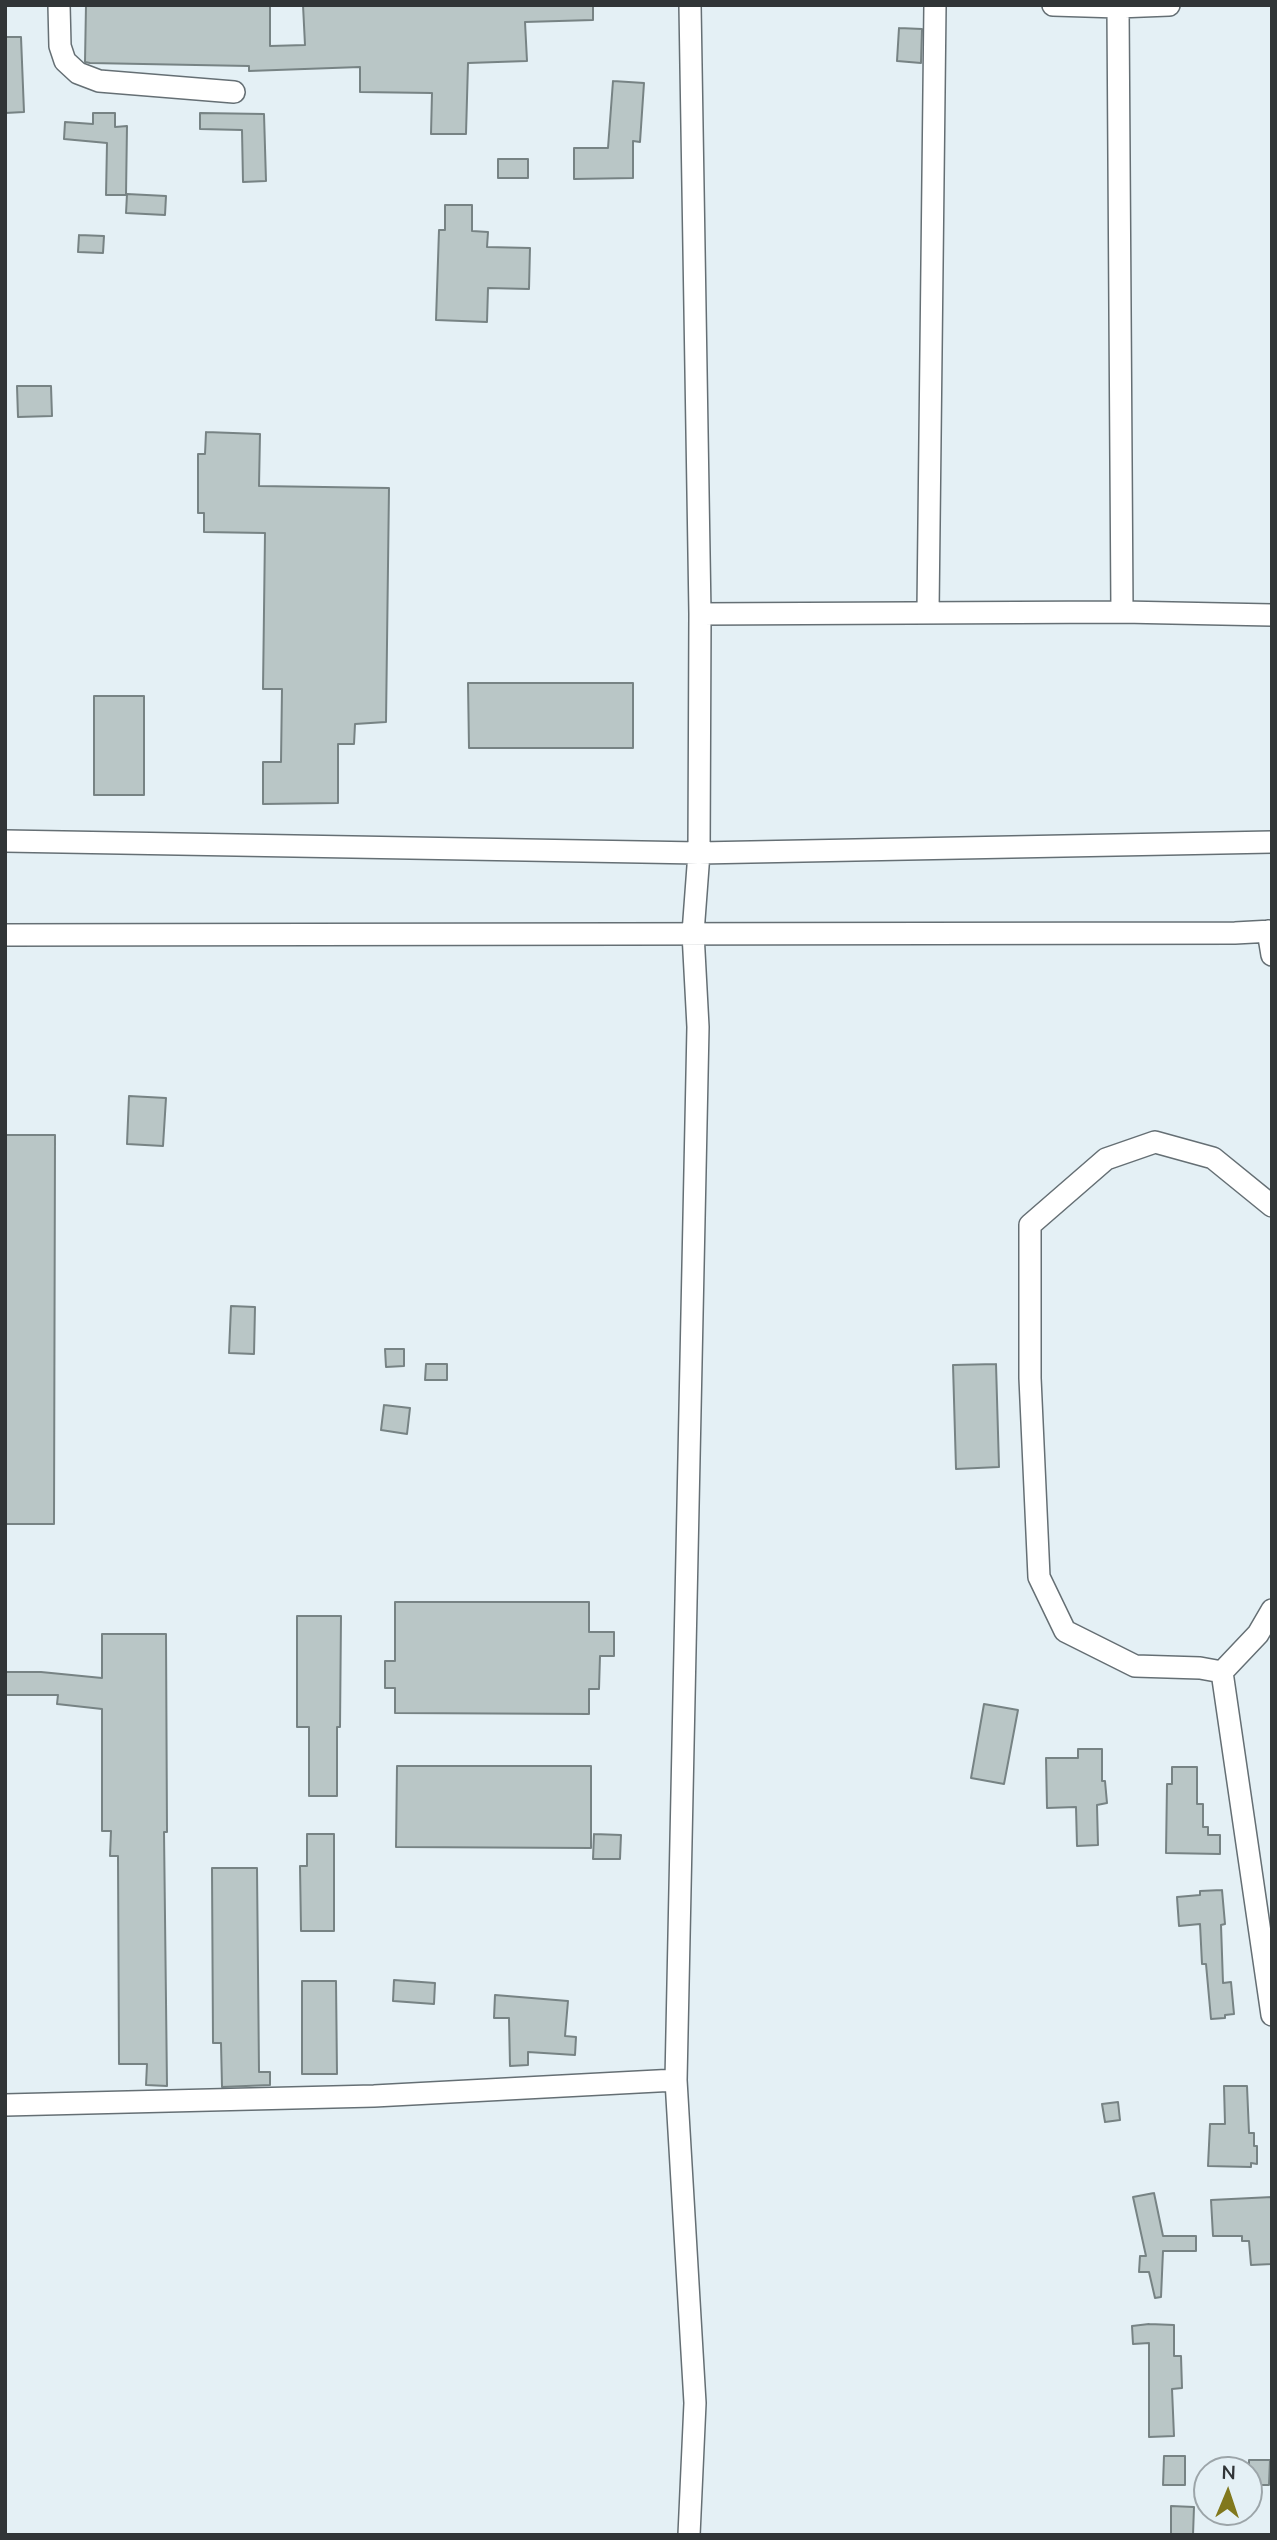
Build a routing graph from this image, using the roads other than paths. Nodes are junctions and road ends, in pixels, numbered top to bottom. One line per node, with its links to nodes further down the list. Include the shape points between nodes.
1 (59, 5): 7 (street, via 60,46 65,61 78,73 99,82)
2 (690, 5): 10 (street)
3 (935, 5): 8 (street)
4 (1053, 5): 6 (street)
5 (1170, 5): 6 (street)
6 (1118, 6): 9 (street)
7 (234, 92)
8 (928, 611): 9 (street); 10 (street)
9 (1122, 612): 11 (street)
10 (700, 614): 14 (street)
11 (1272, 615)
12 (5, 841): 14 (street)
13 (1272, 842): 14 (street)
14 (699, 853): 16 (street)
15 (1270, 931): 16 (street); 18 (street)
16 (692, 933): 17 (street); 23 (street, via 698,1027)
17 (5, 935)
18 (1272, 955)
19 (1272, 1206): 21 (street, via 1213,1158 1155,1142 1106,1160 1030,1225 1030,1378 1039,1577 1065,1631 1135,1666)
20 (1272, 1610): 21 (street, via 1258,1634)
21 (1222, 1672): 22 (street)
22 (1272, 2015)
23 (677, 2080): 24 (street, via 374,2096); 25 (street, via 695,2403)
24 (5, 2105)
25 (689, 2535)

